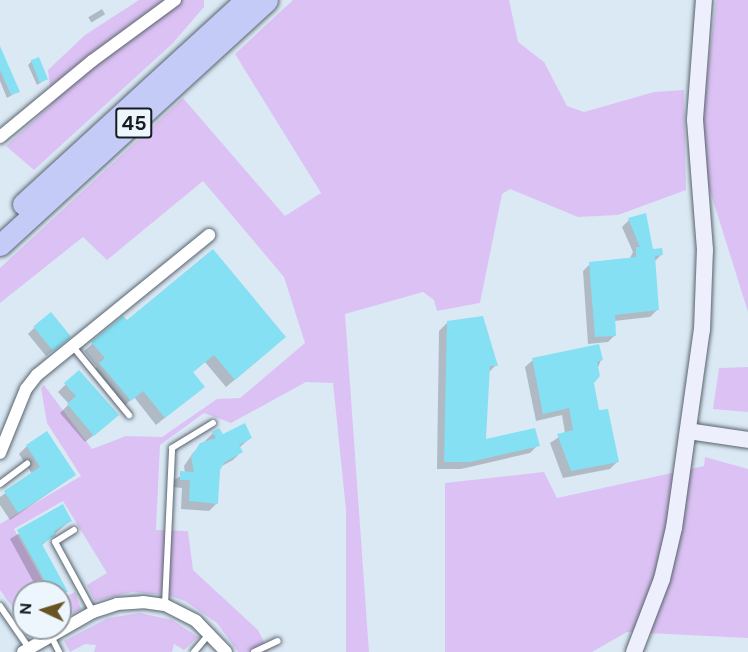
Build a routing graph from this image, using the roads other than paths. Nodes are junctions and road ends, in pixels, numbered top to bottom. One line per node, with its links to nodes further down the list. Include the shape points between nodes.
1 (175, 0): 5 (street, via 92,61)
2 (246, 0): 6 (highway, 45)
3 (267, 0): 8 (highway, 45)
4 (704, 0): 12 (street, via 695,119 705,295)
5 (0, 137)
6 (0, 225)
7 (209, 235): 9 (street)
8 (0, 245)
9 (74, 348): 10 (lane); 14 (street, via 26,389)
10 (129, 415)
11 (213, 423): 18 (lane, via 172,448)
12 (688, 432): 13 (street); 29 (street, via 662,579)
13 (748, 441)
14 (0, 453)
15 (27, 464): 16 (lane)
16 (0, 484)
17 (74, 530): 20 (lane, via 55,542)
18 (165, 605): 20 (street, via 117,604); 22 (street)
19 (0, 606): 25 (lane)
20 (93, 612): 21 (street)
21 (72, 624)
22 (210, 633): 26 (lane); 27 (street)
23 (43, 640): 25 (street)
24 (278, 641): 28 (lane)
25 (26, 650)
26 (194, 652)
27 (226, 652)
28 (254, 652)
29 (634, 652)

